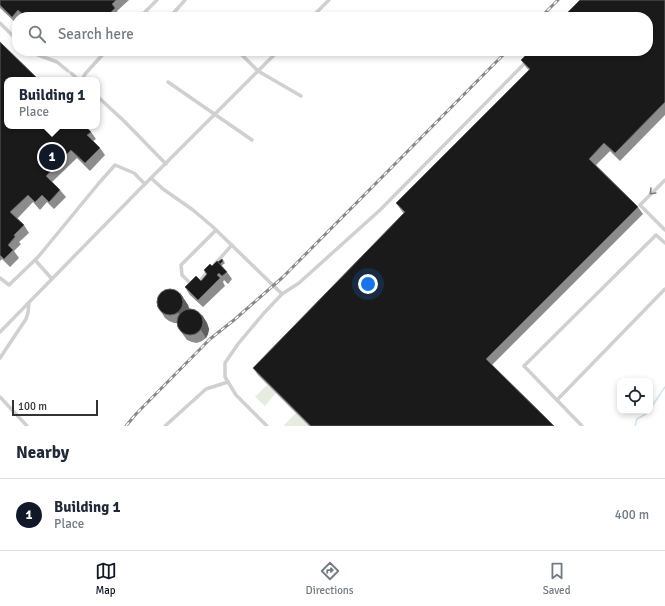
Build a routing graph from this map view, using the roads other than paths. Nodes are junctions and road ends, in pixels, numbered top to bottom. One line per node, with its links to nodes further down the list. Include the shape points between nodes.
1 (157, 0): 4 (lane)
2 (185, 0): 5 (lane)
3 (329, 0): 6 (lane)
4 (146, 12)
5 (174, 12)
6 (317, 12)
7 (0, 23): 8 (lane)
8 (12, 35)
9 (41, 56): 15 (lane, via 57,62)
10 (101, 56): 16 (lane)
11 (243, 56): 14 (lane)
12 (273, 56): 14 (lane)
13 (531, 57): 34 (lane, via 380,210 299,283)
14 (258, 71): 18 (lane); 20 (lane)
15 (77, 77)
16 (83, 77)
17 (168, 82): 20 (lane)
18 (301, 96)
19 (100, 99): 22 (lane)
20 (215, 114): 21 (lane); 22 (lane)
21 (252, 140)
22 (166, 164): 23 (lane)
23 (151, 178): 25 (lane); 26 (lane)
24 (665, 180): 27 (lane, one-way to 27, via 640,205)
25 (145, 184): 30 (lane, via 134,173 115,166); 32 (lane)
26 (216, 230): 29 (lane); 29 (lane, via 181,266 182,275 189,282 194,286)
27 (665, 230)
28 (665, 244): 40 (lane, via 656,235 524,366)
29 (232, 245): 34 (lane)
30 (35, 260): 31 (lane, via 9,285); 32 (lane)
31 (0, 278)
32 (52, 279): 35 (lane)
33 (665, 289): 40 (lane)
34 (282, 294): 38 (lane, via 238,344 225,363 225,377)
35 (29, 302): 36 (lane); 37 (lane, via 26,319)
36 (0, 332)
37 (0, 358)
38 (228, 382): 42 (lane, via 206,389); 43 (lane, via 236,395)
39 (0, 397): 41 (lane)
40 (557, 400): 44 (lane)
41 (26, 426)
42 (165, 426)
43 (267, 426)
44 (582, 426)

